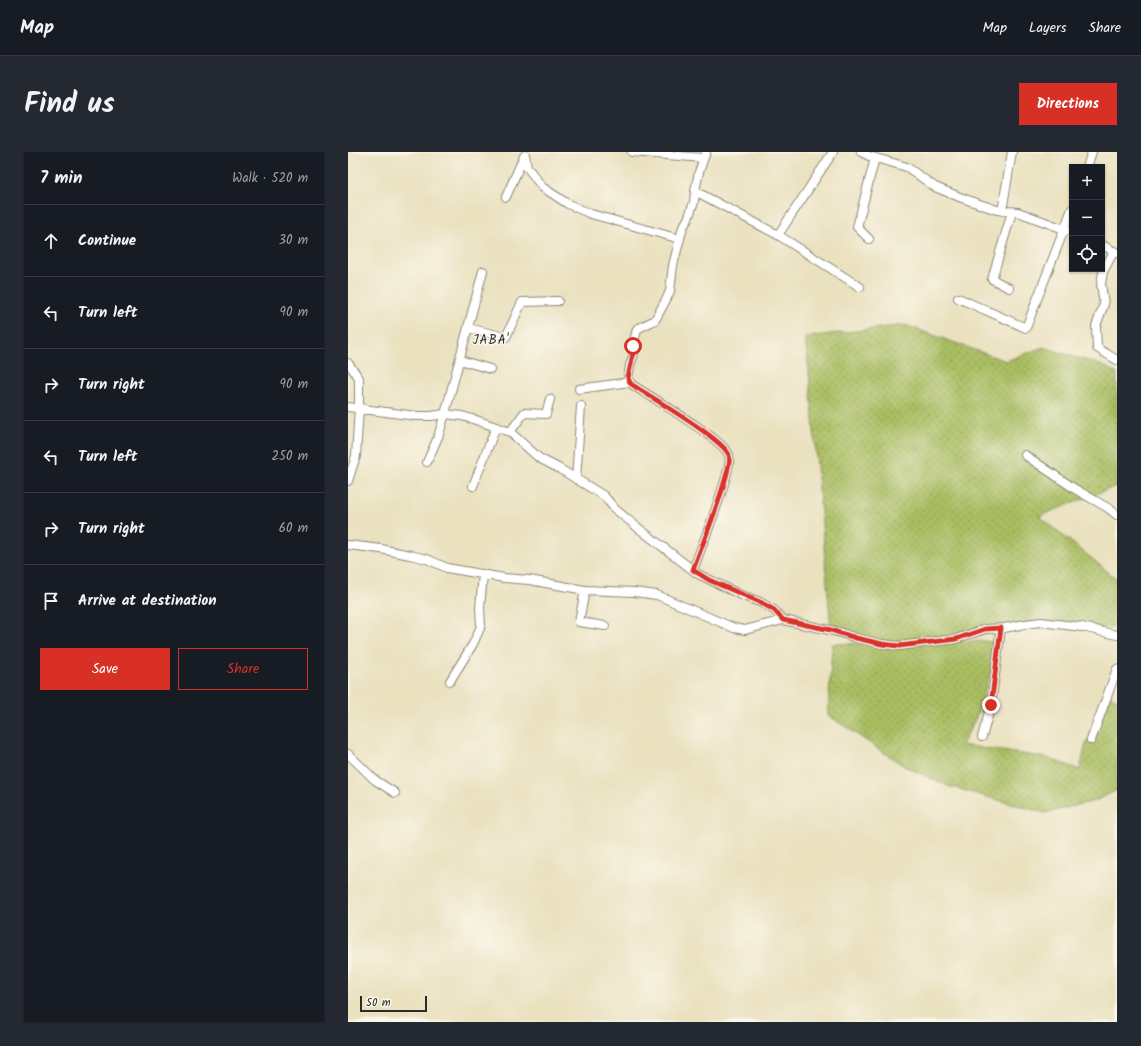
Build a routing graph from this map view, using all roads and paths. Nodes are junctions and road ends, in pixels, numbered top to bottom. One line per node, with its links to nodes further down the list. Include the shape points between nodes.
1 (632, 152): 7 (street)
2 (833, 152): 15 (street)
3 (861, 152): 8 (street)
4 (1012, 152): 12 (street)
5 (1092, 152): 9 (street)
6 (525, 154): 11 (street); 16 (street, via 527,167 542,187 568,204 590,214)
7 (704, 155): 10 (street)
8 (872, 156): 12 (street, via 907,167 934,187); 17 (street, via 857,227)
9 (1088, 164)
10 (695, 191): 15 (street); 16 (street, via 694,202)
11 (506, 197)
12 (1002, 211): 13 (street)
13 (1012, 212): 14 (street); 22 (street, via 992,279)
14 (1068, 231): 23 (street, via 1026,328)
15 (778, 235): 21 (street)
16 (680, 239): 30 (street, via 667,298 655,320 637,330 628,379)
17 (869, 239)
18 (1105, 247): 19 (street)
19 (1115, 252): 27 (street, via 1102,272 1104,304 1096,326 1097,348)
20 (483, 271): 25 (street)
21 (860, 287)
22 (1009, 288)
23 (958, 298)
24 (558, 301): 25 (street, via 522,302 506,337)
25 (468, 328): 26 (street)
26 (460, 360): 29 (street); 36 (street)
27 (1117, 360)
28 (348, 362): 35 (street, via 359,378)
29 (490, 369)
30 (630, 382): 31 (street); 46 (street, via 718,441 729,455 730,463 724,484)
31 (579, 389)
32 (550, 399): 38 (street, via 546,414 524,413)
33 (581, 406): 41 (street)
34 (348, 407): 35 (street)
35 (359, 408): 36 (street, via 416,416); 42 (street, via 356,456)
36 (445, 414): 37 (street, via 462,416); 40 (street)
37 (496, 427): 38 (street); 43 (street)
38 (510, 432): 41 (street, via 539,458)
39 (1025, 455): 44 (street)
40 (427, 462)
41 (576, 479): 46 (street, via 604,496 636,528)
42 (348, 481)
43 (473, 486)
44 (1117, 515)
45 (348, 545): 47 (street, via 410,555 447,568)
46 (693, 570): 49 (street, via 709,580 760,602 774,610)
47 (483, 574): 48 (street); 54 (street, via 481,626)
48 (585, 590): 49 (street, via 657,594 734,628 745,630); 50 (street, via 579,622)
49 (783, 620): 51 (street, via 899,646 956,639 985,629)
50 (605, 626)
51 (1001, 628): 52 (street, via 1041,622); 55 (street, via 991,705)
52 (1117, 635)
53 (1117, 669): 56 (street)
54 (450, 681)
55 (982, 737)
56 (1091, 740)
57 (348, 754): 58 (street, via 375,780)
58 (395, 793)

